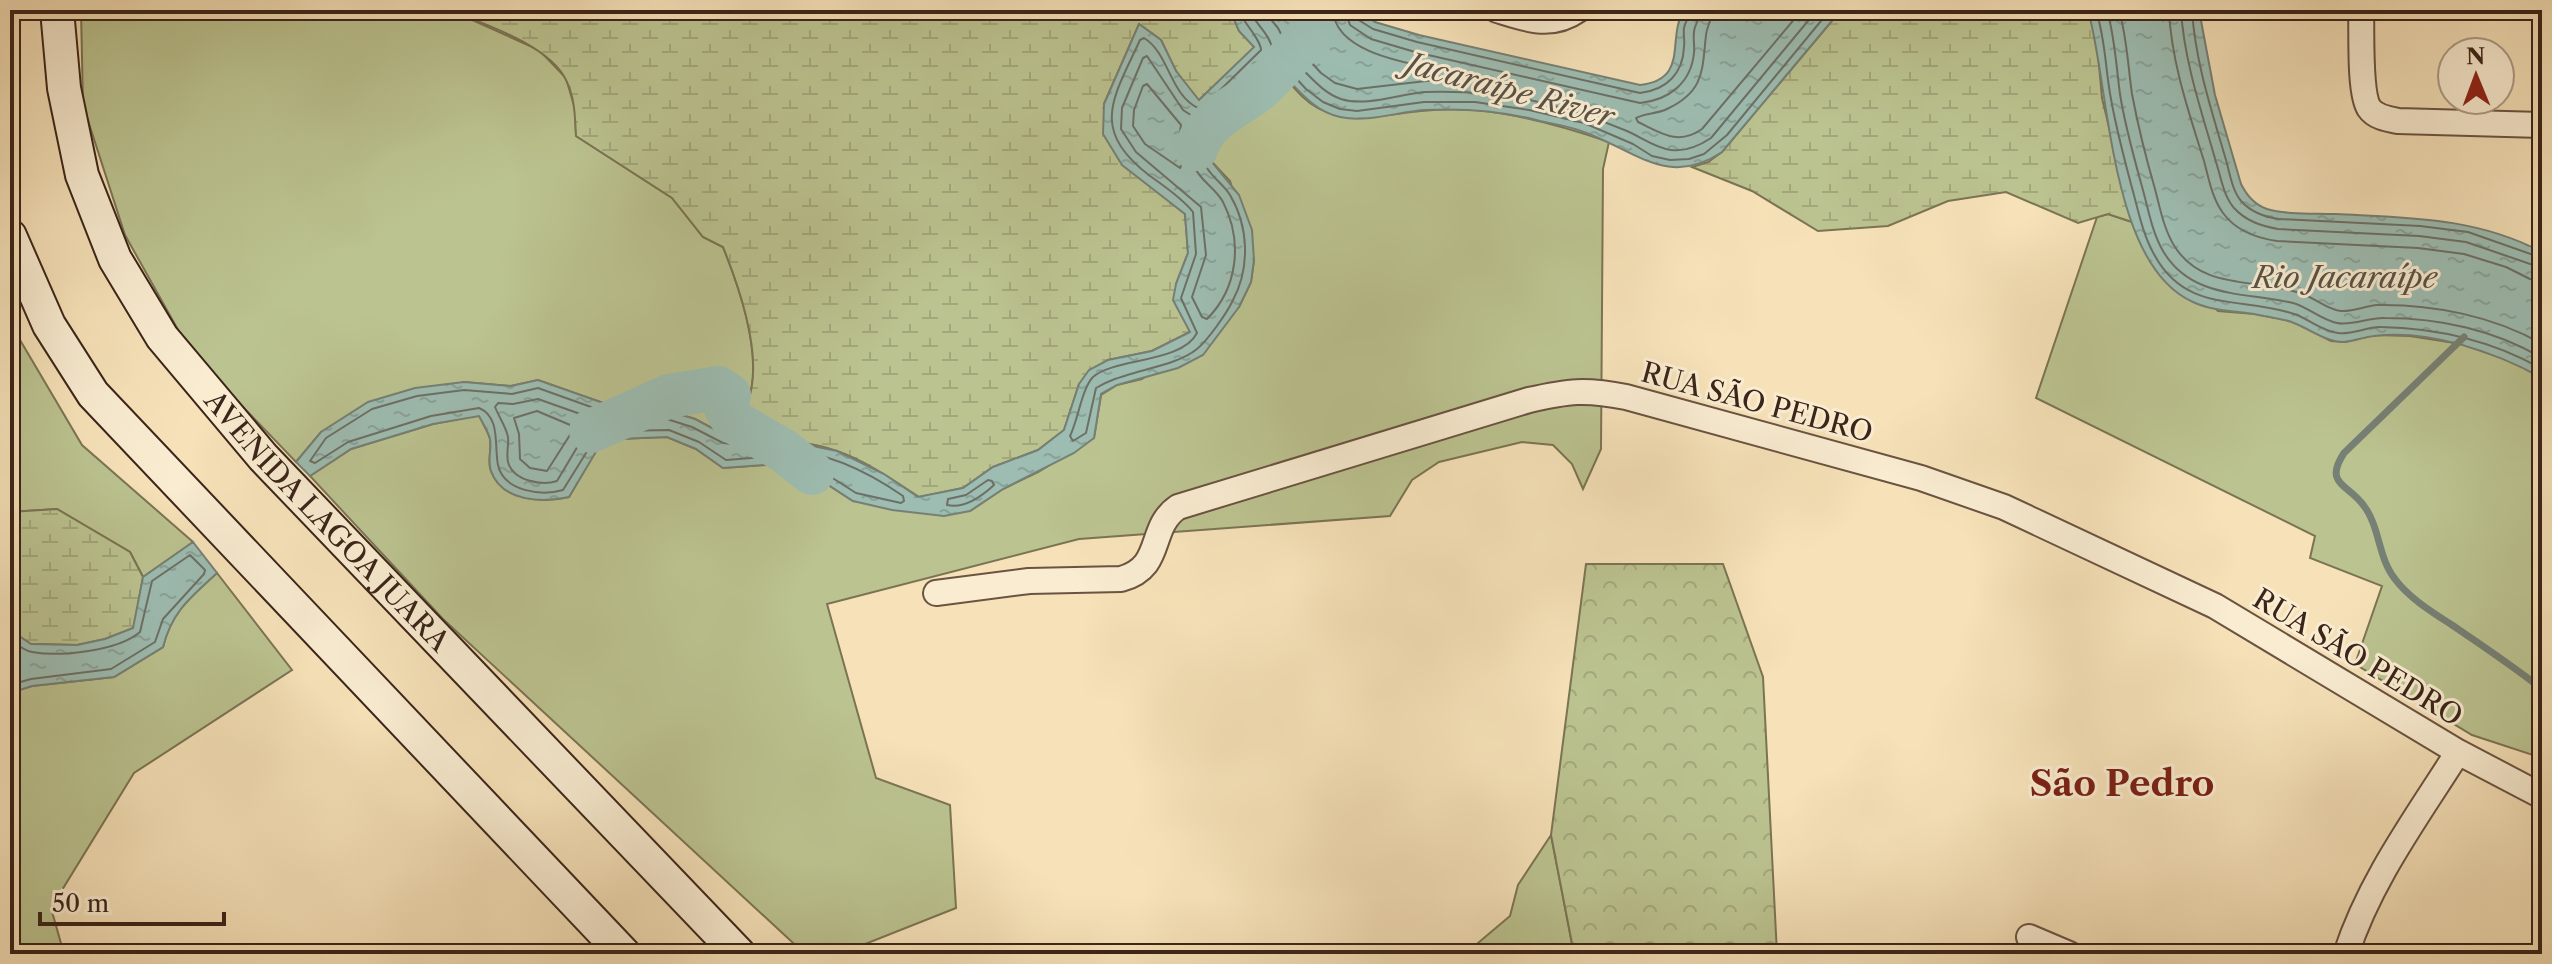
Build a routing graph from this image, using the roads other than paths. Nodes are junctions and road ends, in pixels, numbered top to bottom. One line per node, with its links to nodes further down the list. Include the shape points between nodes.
1 (57, 10): 12 (main road, AVENIDA LAGOA JUARA, via 64,88 82,175 115,259 162,337 263,457)
2 (1497, 10): 3 (street, via 1537,23 1566,19)
3 (1578, 10)
4 (2361, 10): 5 (street, via 2364,96 2370,110 2382,118)
5 (2542, 125)
6 (10, 236): 11 (main road, via 49,325 93,394)
7 (936, 593): 8 (street, RUA SÃO PEDRO, via 1135,575 1146,567 1165,520 1178,507 1529,400 1593,390 1921,478 2004,507 2215,606)
8 (2458, 752): 9 (street, RUA SÃO PEDRO); 14 (street, via 2375,886)
9 (2542, 796)
10 (2029, 937): 13 (street)
11 (624, 954)
12 (739, 954)
13 (2069, 954)
14 (2346, 954)

